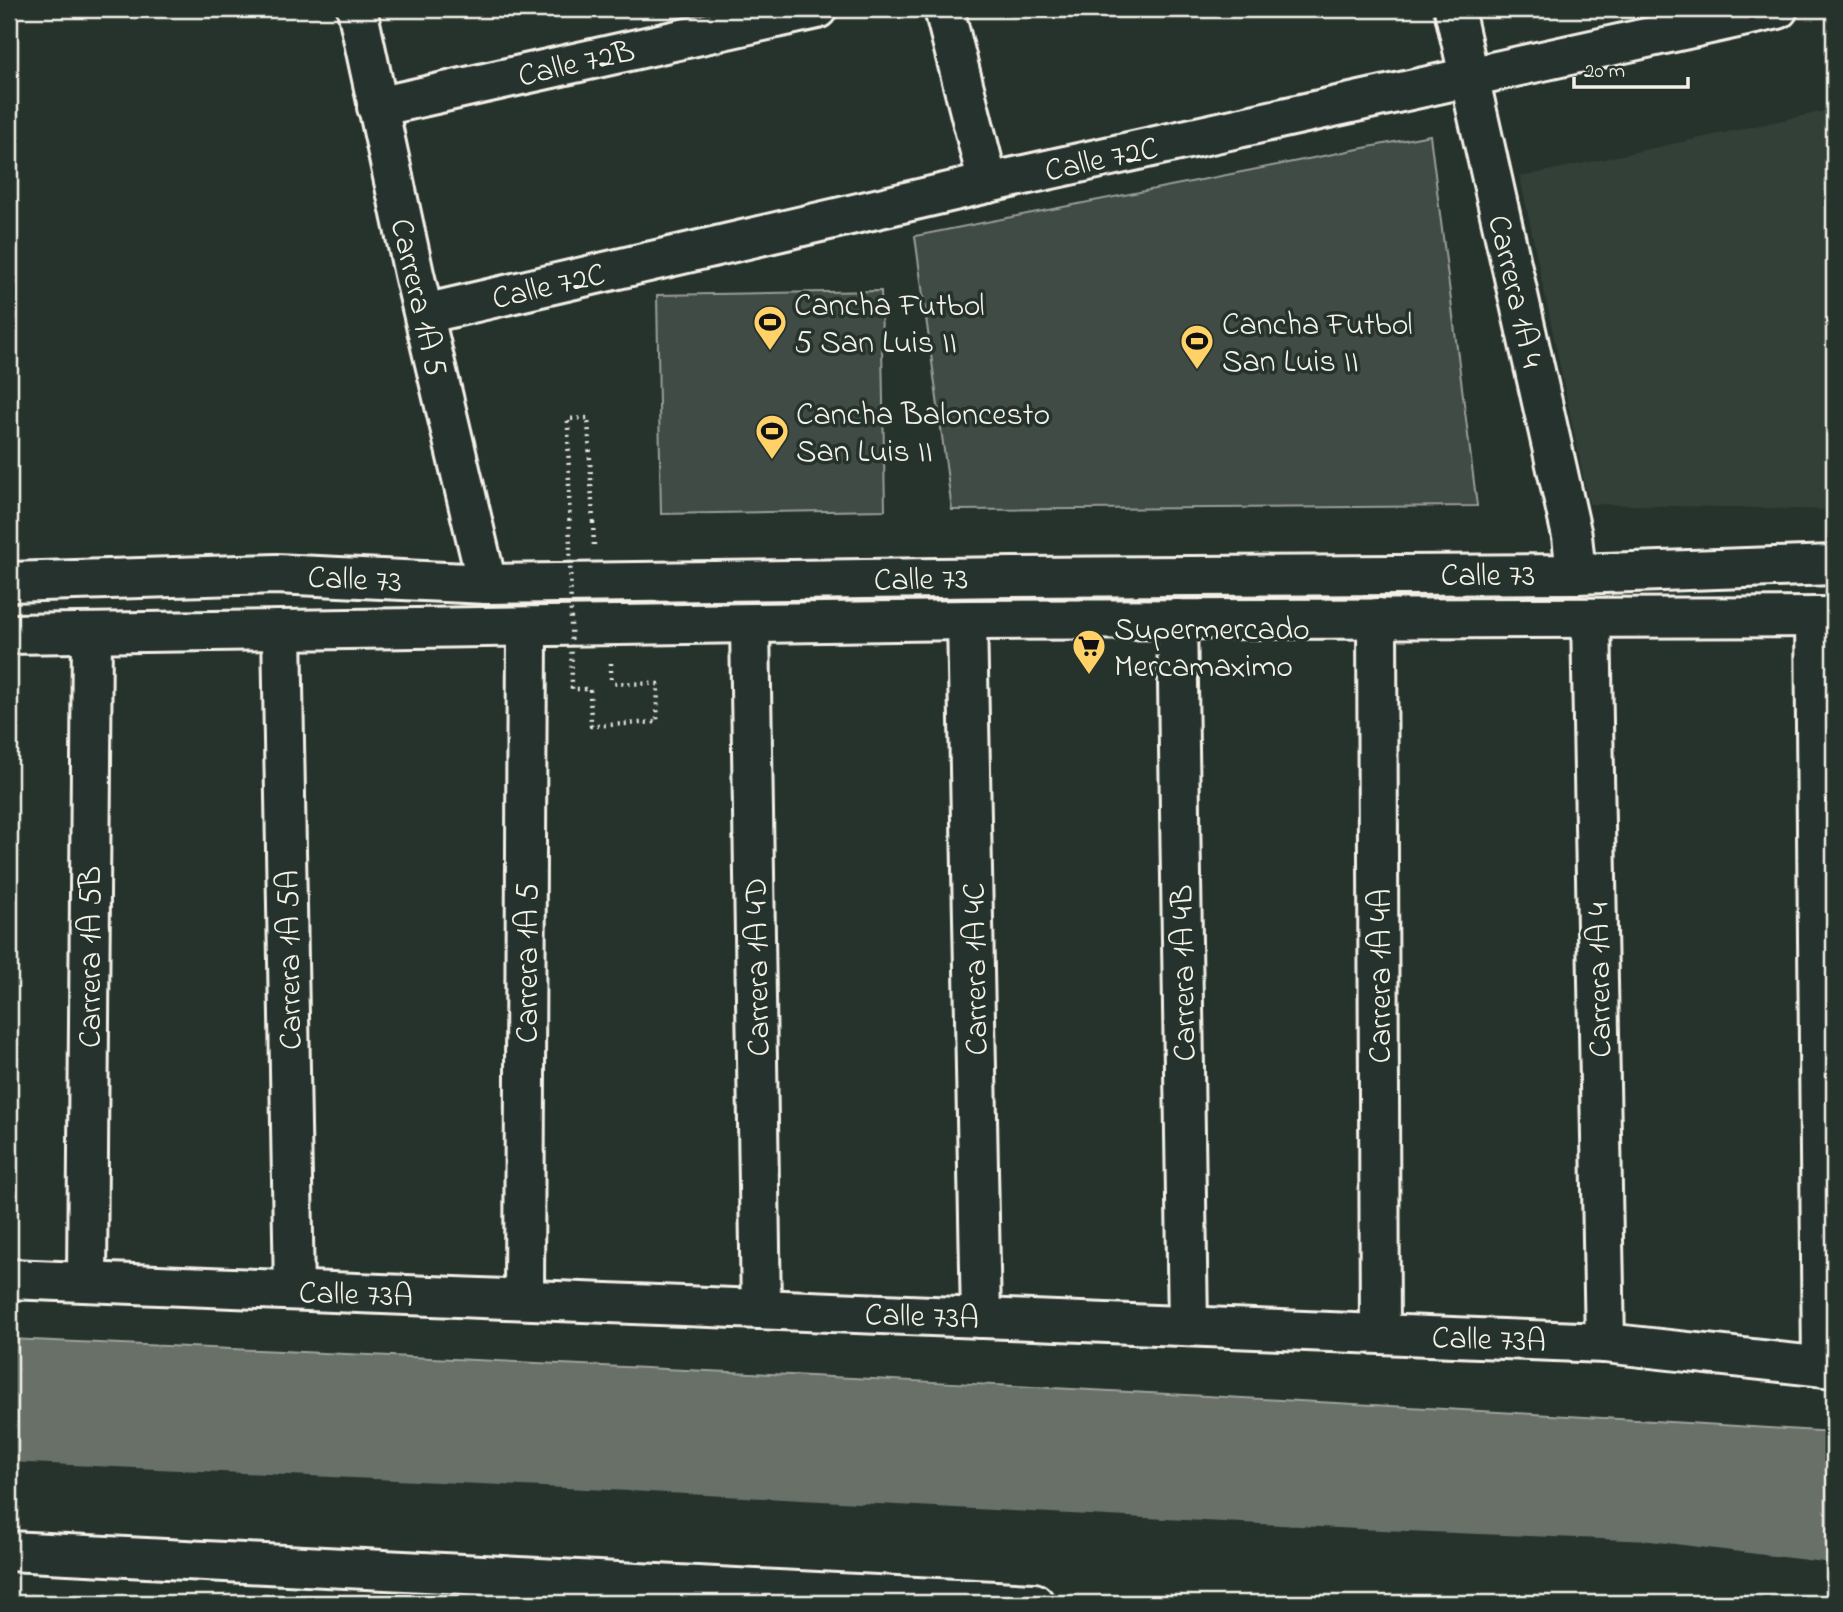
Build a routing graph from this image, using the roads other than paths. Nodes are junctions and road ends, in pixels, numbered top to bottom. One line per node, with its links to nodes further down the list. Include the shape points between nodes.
1 (357, 9): 7 (street, Carrera 1A 5)
2 (817, 9): 7 (street, Calle 72B)
3 (944, 9): 8 (street)
4 (1454, 9): 6 (street, Carrera 1A 4)
5 (1779, 9): 6 (street, Calle 72C)
6 (1469, 77): 8 (street, Calle 72C); 11 (street, Carrera 1A 4, via 1572,536)
7 (377, 107): 9 (street, Carrera 1A 5)
8 (988, 183): 9 (street, Calle 72C)
9 (424, 314): 13 (street, Carrera 1A 5)
10 (1834, 565): 11 (street, Calle 73)
11 (1576, 574): 13 (street, Calle 73)
12 (9, 582): 13 (street, Calle 73, via 275,574)
13 (487, 584)
14 (1825, 617): 16 (street, Calle 73); 33 (street)
15 (1377, 618): 16 (street, Calle 73); 17 (street, Calle 73); 31 (street, Carrera 1A 4A)
16 (1591, 618): 32 (street, Carrera 1A 4)
17 (1177, 619): 18 (street, Calle 73); 30 (street, Carrera 1A 4B)
18 (967, 620): 19 (street, Calle 73); 29 (street, Carrera 1A 4C)
19 (750, 625): 20 (street, Calle 73); 28 (street, Carrera 1A 4D)
20 (527, 627): 21 (street, Calle 73); 27 (street, Carrera 1A 5)
21 (282, 630): 22 (street, Calle 73); 26 (street, Carrera 1A 5A)
22 (92, 633): 23 (street, Calle 73); 25 (street, Carrera 1A 5B)
23 (9, 634)
24 (9, 1279): 25 (street, Calle 73A)
25 (87, 1282): 26 (street, Calle 73A)
26 (294, 1290): 27 (street, Calle 73A)
27 (524, 1300): 28 (street, Calle 73A)
28 (761, 1309): 29 (street, Calle 73A)
29 (981, 1318): 30 (street, Calle 73A)
30 (1188, 1326): 31 (street, Calle 73A)
31 (1380, 1333): 32 (street, Calle 73A)
32 (1605, 1343): 33 (street, Calle 73A)
33 (1828, 1367)
34 (9, 1551): 35 (street)
35 (1034, 1603)

